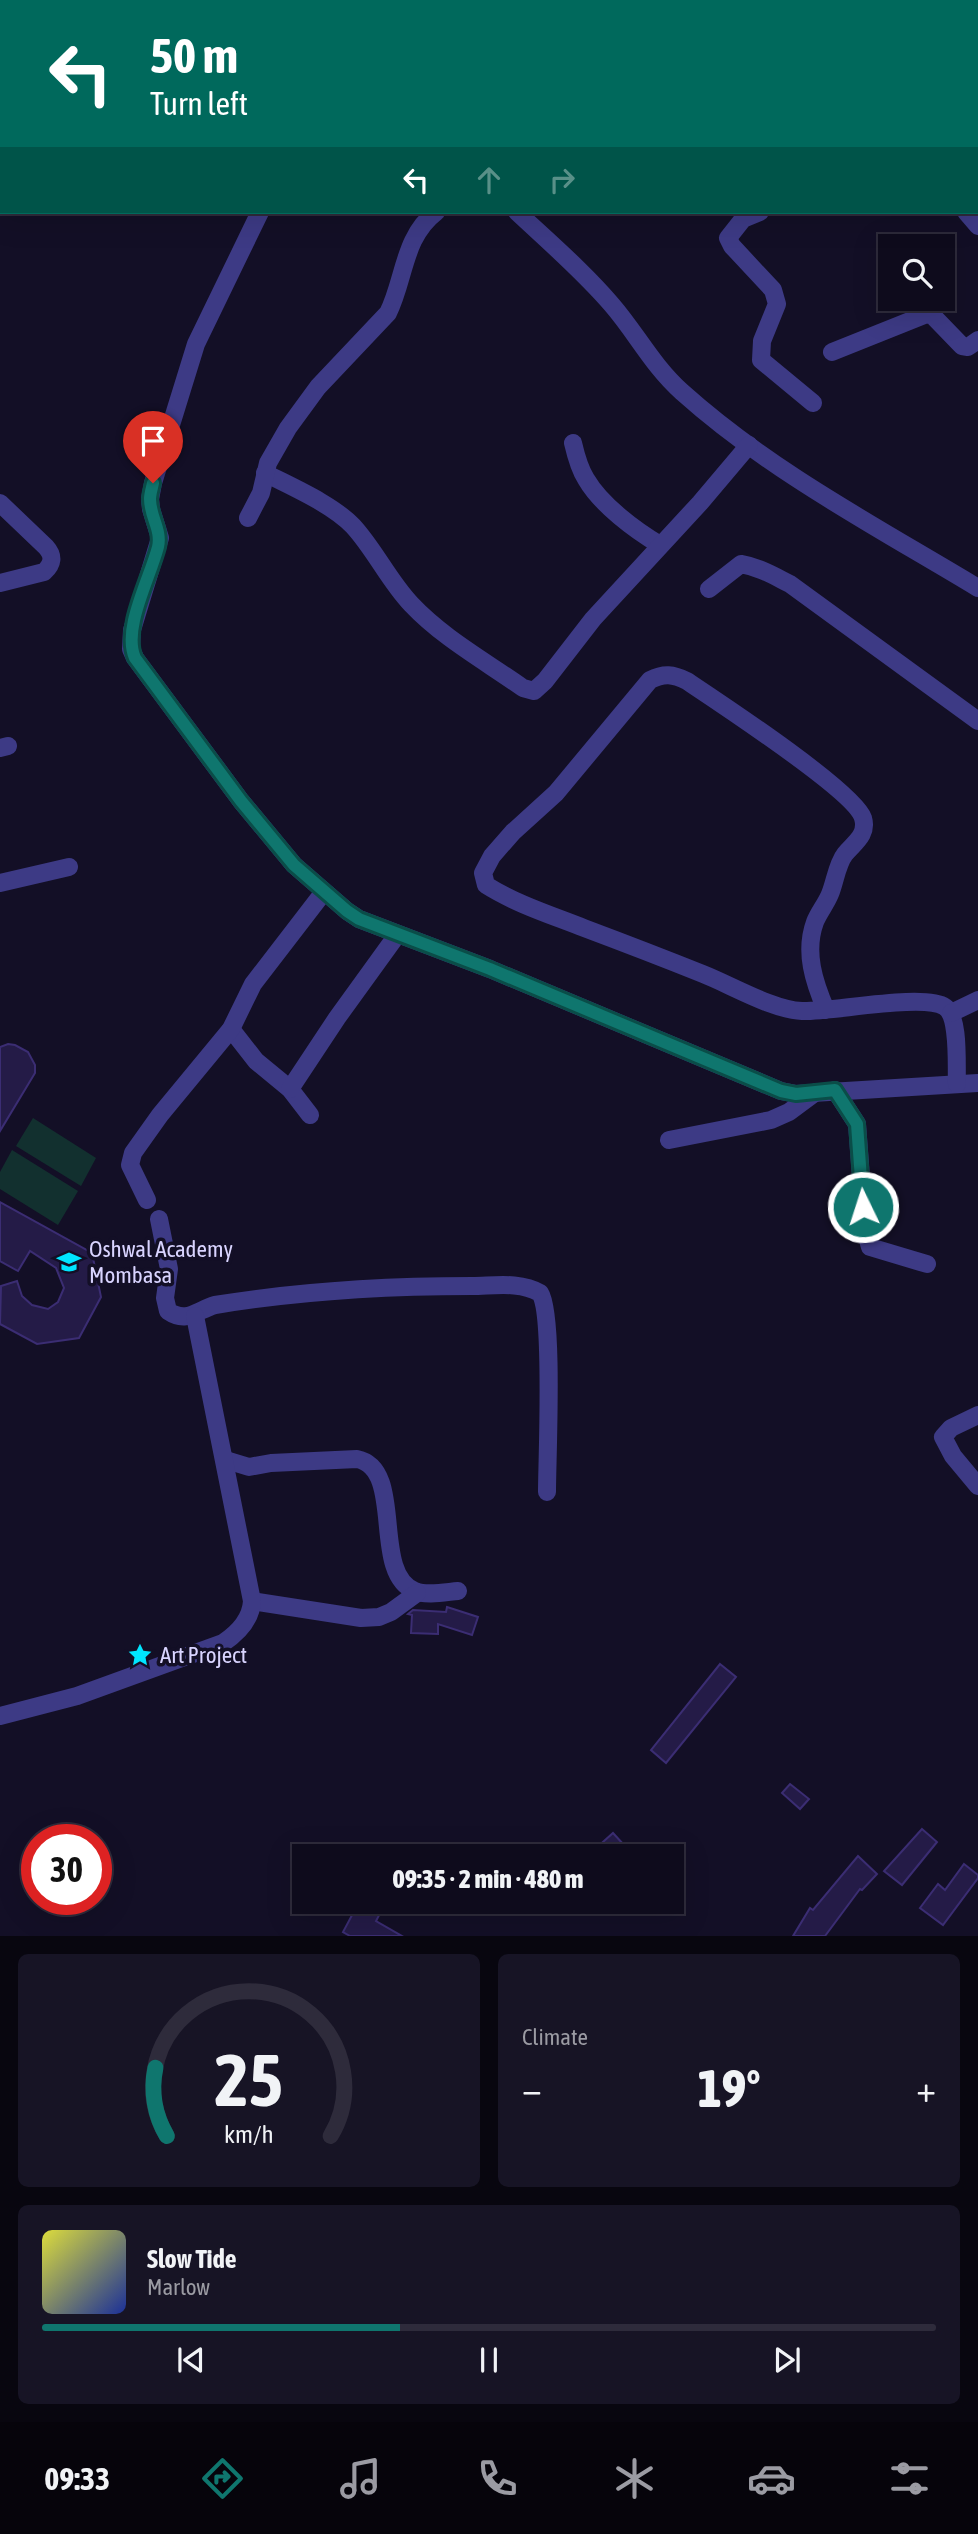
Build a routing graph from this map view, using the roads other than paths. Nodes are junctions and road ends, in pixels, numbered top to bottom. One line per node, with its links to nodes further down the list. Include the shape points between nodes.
1 (259, 214): 20 (street, via 196,344 163,449 150,499 160,538 130,641 135,658 241,801)
2 (433, 214): 10 (street, via 414,237 388,313 318,387 277,446)
3 (519, 214): 9 (street, via 612,305 654,364 680,391)
4 (755, 214): 7 (street, via 743,219 728,238 773,290 777,304 762,341 761,360)
5 (978, 340): 6 (street, via 962,346 927,314)
6 (832, 352)
7 (813, 403)
8 (573, 443): 13 (street, via 587,482 634,529)
9 (749, 445): 13 (street); 15 (street)
10 (265, 473): 12 (street, via 258,502); 13 (street, via 351,524 409,603 439,631 530,691 539,688)
11 (0, 503): 14 (street, via 52,555 44,572)
12 (248, 518)
13 (660, 545)
14 (0, 583)
15 (978, 588)
16 (709, 589): 17 (street, via 741,564 754,566 790,584)
17 (978, 721)
18 (69, 867): 19 (street)
19 (0, 883)
20 (323, 893): 21 (street, via 359,919); 25 (street, via 253,984)
21 (397, 934): 28 (street); 30 (street, via 781,1091)
22 (978, 1000): 24 (street)
23 (826, 1010): 23 (street, via 800,1011 775,1005 486,886 484,873 492,856 555,793 659,675 687,681 857,806 864,827 844,855 816,920 810,947); 24 (street, via 935,1003)
24 (951, 1013): 27 (street)
25 (230, 1030): 28 (street, via 256,1061); 33 (street, via 133,1153 130,1165)
26 (978, 1083): 27 (street)
27 (957, 1084): 29 (street)
28 (290, 1089): 31 (street)
29 (835, 1090): 30 (street); 35 (street, via 857,1124 870,1247)
30 (816, 1092): 32 (street, via 771,1120)
31 (310, 1115)
32 (669, 1140)
33 (147, 1200)
34 (159, 1219): 36 (street, via 169,1269 168,1311)
35 (928, 1264)
36 (195, 1316): 38 (street); 40 (street, via 215,1305 341,1290 429,1286 523,1286 536,1290 544,1302 548,1354)
37 (978, 1415): 39 (street, via 943,1437)
38 (226, 1460): 42 (street, via 249,1467 367,1461 381,1481 395,1569 405,1586); 43 (street)
39 (978, 1486)
40 (547, 1492)
41 (458, 1591): 42 (street)
42 (417, 1593): 43 (street, via 391,1612 361,1618)
43 (252, 1601): 44 (street, via 240,1630 223,1643 77,1696)
44 (0, 1716)

